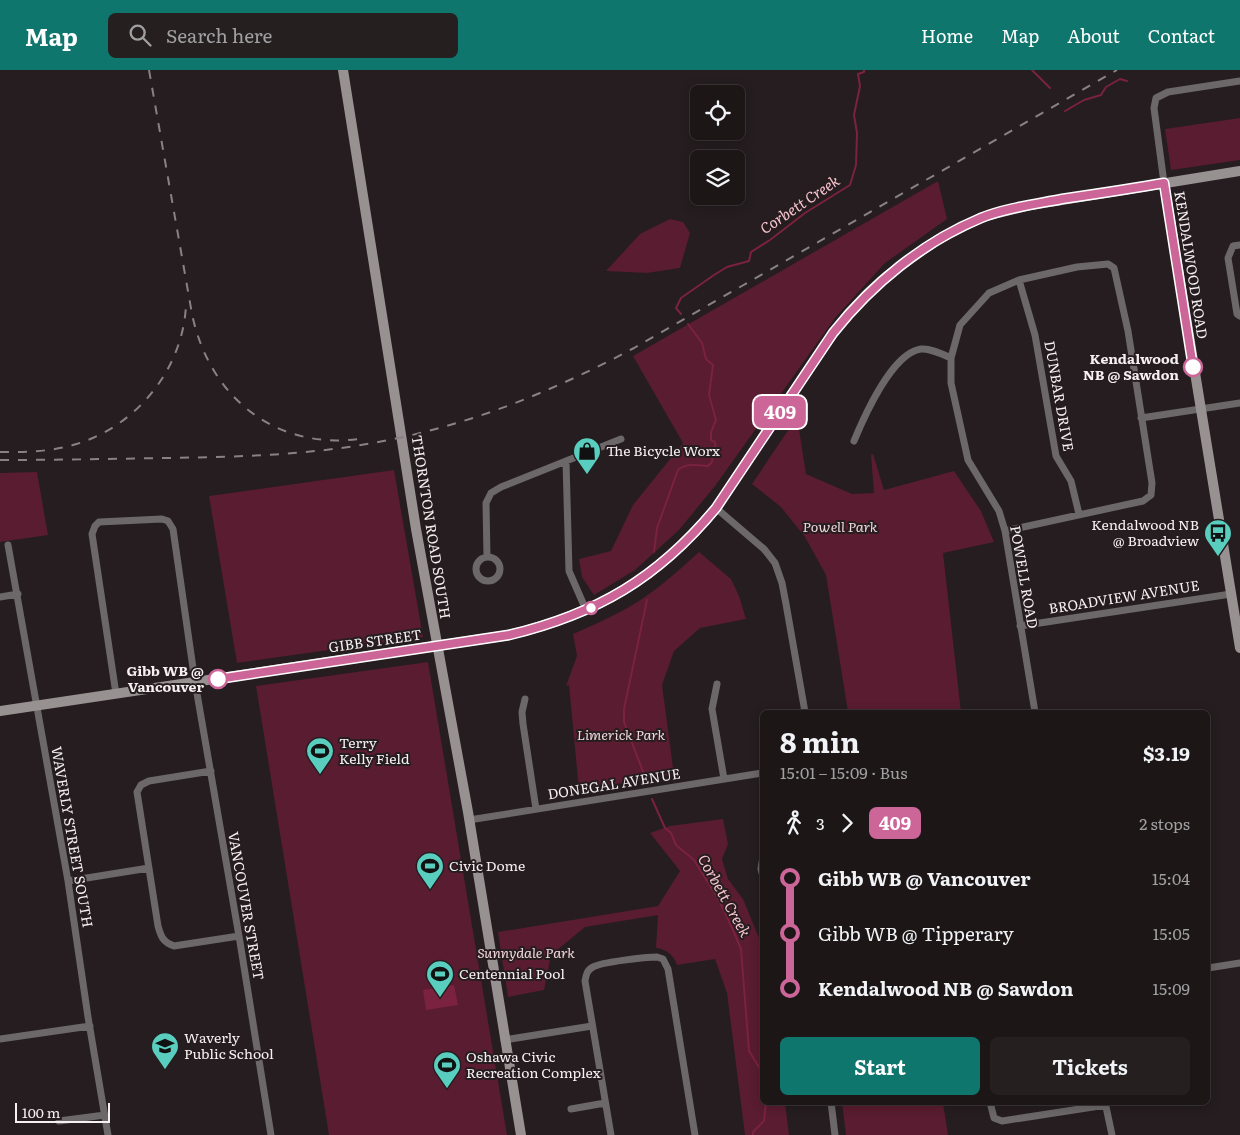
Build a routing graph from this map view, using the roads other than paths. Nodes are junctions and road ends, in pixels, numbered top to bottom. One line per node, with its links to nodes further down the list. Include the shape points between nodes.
1 (342, 70): 25 (main road, THORNTON ROAD SOUTH)
2 (1240, 81): 4 (street, via 1168,92 1156,98 1154,108)
3 (1240, 171): 4 (main road, GIBB STREET)
4 (1164, 183): 10 (main road, KENDALWOOD ROAD); 15 (main road, GIBB STREET, via 1031,204 982,217 937,240 888,275 833,333)
5 (1240, 245): 7 (street, via 1233,246 1228,258 1237,314)
6 (1019, 280): 8 (street, POWELL ROAD, via 989,293 960,324); 11 (street, POWELL ROAD, via 1077,267 1108,264 1114,268); 16 (street, DUNBAR DRIVE, via 1035,335 1056,456 1071,481)
7 (1240, 316)
8 (951, 358): 13 (street, via 921,349 897,363 868,407); 17 (street, POWELL ROAD, via 951,383 968,460 998,511)
9 (1240, 403): 10 (street)
10 (1200, 409): 11 (street); 21 (main road, KENDALWOOD ROAD)
11 (1141, 418): 16 (street, via 1152,483 1151,495 1143,501)
12 (622, 439): 14 (street)
13 (854, 441)
14 (566, 461): 19 (street, via 491,493 486,503); 23 (street, via 569,571)
15 (716, 508): 23 (main road, GIBB STREET, via 662,564 631,587); 32 (street, via 764,549 775,563 785,597)
16 (1079, 514): 17 (street)
17 (1005, 531): 24 (street, POWELL ROAD)
18 (8, 544): 20 (street, WAVERLY STREET SOUTH)
19 (487, 558)
20 (18, 594): 22 (street); 31 (street, WAVERLY STREET SOUTH)
21 (1231, 594): 24 (street, BROADVIEW AVENUE); 26 (main road, KENDALWOOD ROAD)
22 (0, 597)
23 (586, 610): 25 (main road, GIBB STREET, via 525,631)
24 (1020, 626): 33 (street, POWELL ROAD)
25 (437, 646): 27 (main road, GIBB STREET); 39 (main road, THORNTON ROAD SOUTH)
26 (1240, 648)
27 (195, 682): 29 (main road, GIBB STREET); 29 (street, VANCOUVER STREET, via 171,524 162,519 99,522 92,534); 35 (street, VANCOUVER STREET)
28 (717, 684): 37 (street, via 712,709)
29 (116, 694): 31 (main road, GIBB STREET)
30 (525, 699): 38 (street, via 523,724)
31 (36, 706): 34 (main road, GIBB STREET); 41 (street, WAVERLY STREET SOUTH)
32 (805, 710)
33 (1035, 710)
34 (0, 711)
35 (211, 771): 40 (street, via 141,785 138,792); 42 (street, VANCOUVER STREET)
36 (760, 773): 37 (street, DONEGAL AVENUE)
37 (724, 779): 38 (street, DONEGAL AVENUE)
38 (536, 809): 39 (street, DONEGAL AVENUE)
39 (469, 820): 48 (main road, THORNTON ROAD SOUTH)
40 (149, 868): 41 (street); 42 (street, via 158,926 166,944 174,946)
41 (68, 881): 45 (street, WAVERLY STREET SOUTH)
42 (239, 936): 58 (street, VANCOUVER STREET)
43 (1240, 963): 44 (street)
44 (1210, 968)
45 (90, 1026): 47 (street); 55 (street, WAVERLY STREET SOUTH)
46 (592, 1026): 48 (street); 49 (street); 61 (street, via 585,981 592,967 657,957 663,959 668,969)
47 (0, 1039)
48 (504, 1040): 59 (main road, THORNTON ROAD SOUTH)
49 (605, 1102): 54 (street); 60 (street)
50 (832, 1105): 62 (street)
51 (991, 1105): 52 (street, via 994,1118 1002,1122)
52 (1100, 1105)
53 (1106, 1105): 63 (street)
54 (571, 1109)
55 (105, 1115): 56 (street); 57 (street, WAVERLY STREET SOUTH)
56 (59, 1121)
57 (108, 1135)
58 (271, 1135)
59 (520, 1135)
60 (611, 1135)
61 (695, 1135)
62 (835, 1135)
63 (1112, 1135)

